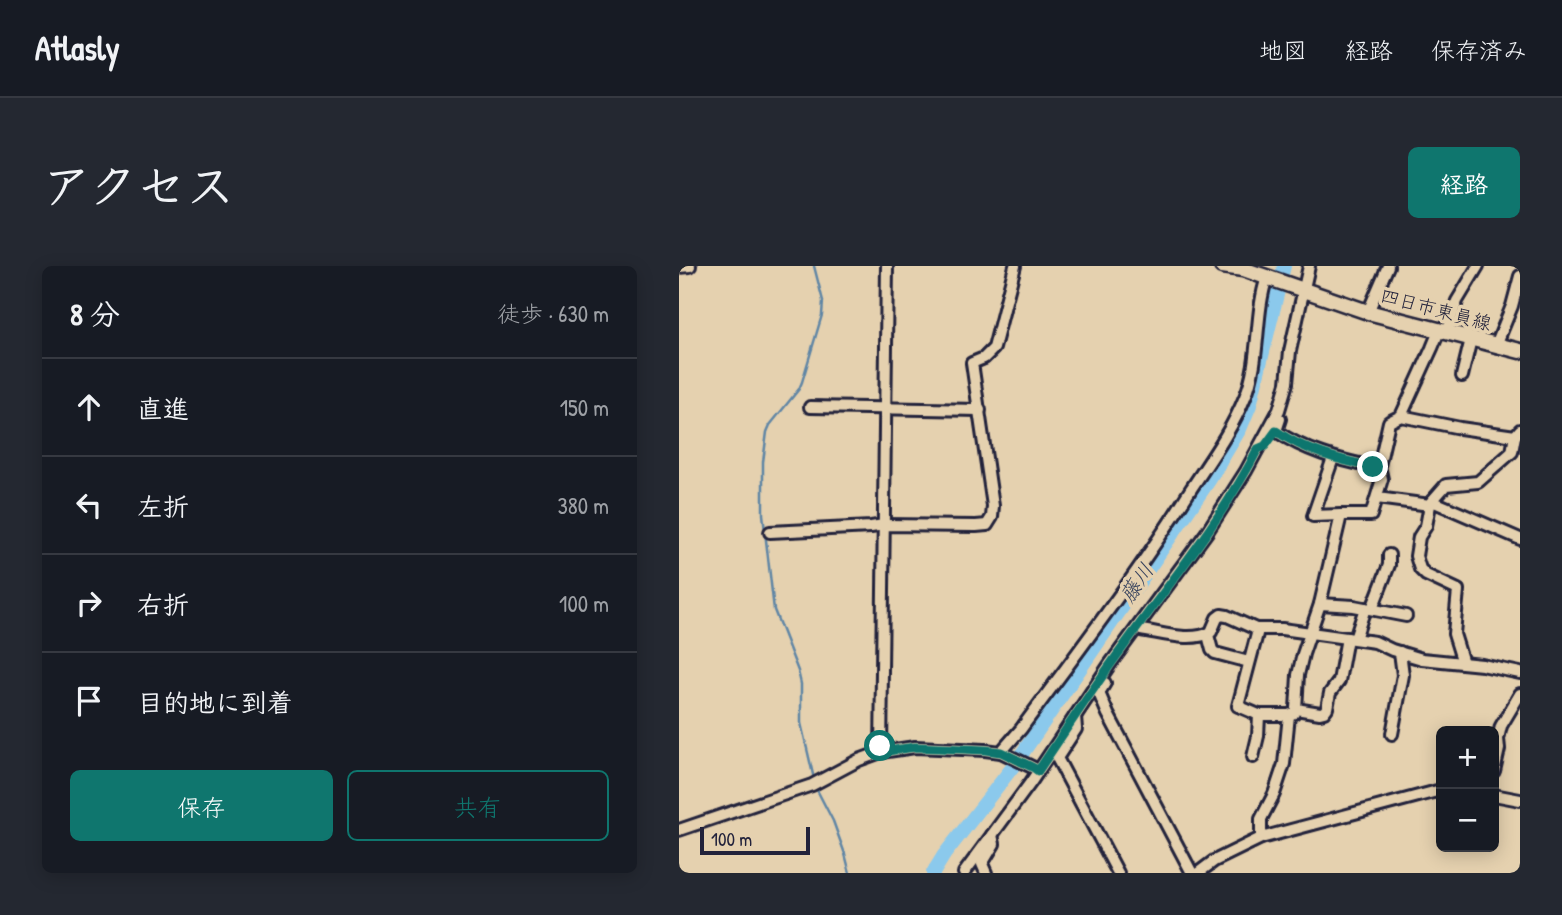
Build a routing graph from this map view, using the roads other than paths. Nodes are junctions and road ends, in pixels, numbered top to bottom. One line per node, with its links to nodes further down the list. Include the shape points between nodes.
1 (690, 266): 8 (street)
2 (887, 266): 19 (street)
3 (1015, 266): 20 (street, via 994,348 972,363)
4 (1222, 266): 10 (main road, 四日市東員線)
5 (1309, 266): 11 (street)
6 (1388, 266): 12 (street)
7 (1478, 266): 13 (street)
8 (679, 268)
9 (1520, 276): 15 (street)
10 (1270, 278): 11 (main road, 四日市東員線); 55 (street, via 1262,293 1246,396 1233,424 1158,541)
11 (1299, 288): 12 (main road, 四日市東員線); 21 (street, via 1287,383)
12 (1368, 312): 13 (main road, 四日市東員線)
13 (1443, 332): 14 (main road, 四日市東員線); 22 (street)
14 (1471, 339): 15 (main road, 四日市東員線); 17 (street)
15 (1496, 345): 16 (main road, 四日市東員線)
16 (1520, 351)
17 (1462, 376)
18 (810, 407): 19 (street)
19 (885, 408): 20 (street); 31 (street)
20 (980, 410): 31 (street, via 993,506 987,525)
21 (1279, 410): 23 (street, via 1282,414); 25 (street)
22 (1401, 415): 24 (street, via 1460,428); 27 (street, via 1389,422)
23 (1276, 431): 25 (street); 26 (street)
24 (1518, 433): 29 (street, via 1511,452 1478,482 1446,485)
25 (1258, 449): 38 (street, via 1207,532)
26 (1333, 458): 27 (street); 30 (street, via 1313,516)
27 (1379, 466): 28 (street, via 1382,479)
28 (1377, 498): 29 (street); 30 (street, via 1371,515)
29 (1431, 503): 33 (street); 45 (street, via 1416,556 1426,575 1458,590 1454,634)
30 (1341, 515): 35 (street)
31 (884, 525): 32 (street); 54 (street)
32 (770, 532)
33 (1520, 538)
34 (1389, 555): 36 (street)
35 (1320, 604): 36 (street); 40 (street)
36 (1369, 609): 37 (street); 42 (street)
37 (1406, 616)
38 (1137, 628): 41 (street, via 1188,637); 46 (street)
39 (1256, 629): 40 (street); 41 (street, via 1221,615); 44 (street)
40 (1309, 633): 42 (street); 49 (street)
41 (1208, 635): 44 (street, via 1215,653)
42 (1351, 638): 43 (street); 49 (street, via 1324,712)
43 (1400, 652): 45 (street); 52 (street, via 1403,675)
44 (1249, 662): 50 (street, via 1238,706)
45 (1463, 663): 47 (street)
46 (1110, 664): 51 (street); 67 (street, via 1114,670 1099,693)
47 (1520, 673)
48 (1520, 694): 53 (street)
49 (1292, 712): 50 (street); 63 (street, via 1283,764 1261,819)
50 (1259, 715): 56 (street)
51 (1075, 716): 57 (street); 66 (street, via 1076,729 1057,758)
52 (1392, 734)
53 (1499, 735)
54 (881, 752): 55 (street, via 915,747); 61 (street, via 814,784)
55 (1003, 754): 57 (street)
56 (1253, 757)
57 (1036, 769): 62 (street)
58 (1436, 791): 63 (street)
59 (1499, 796): 60 (street)
60 (1520, 800)
61 (679, 830)
62 (992, 835): 64 (street); 65 (street, via 994,844 982,864)
63 (1261, 838): 68 (street)
64 (964, 873)
65 (986, 873)
66 (1118, 873)
67 (1192, 873)
68 (1198, 873)

